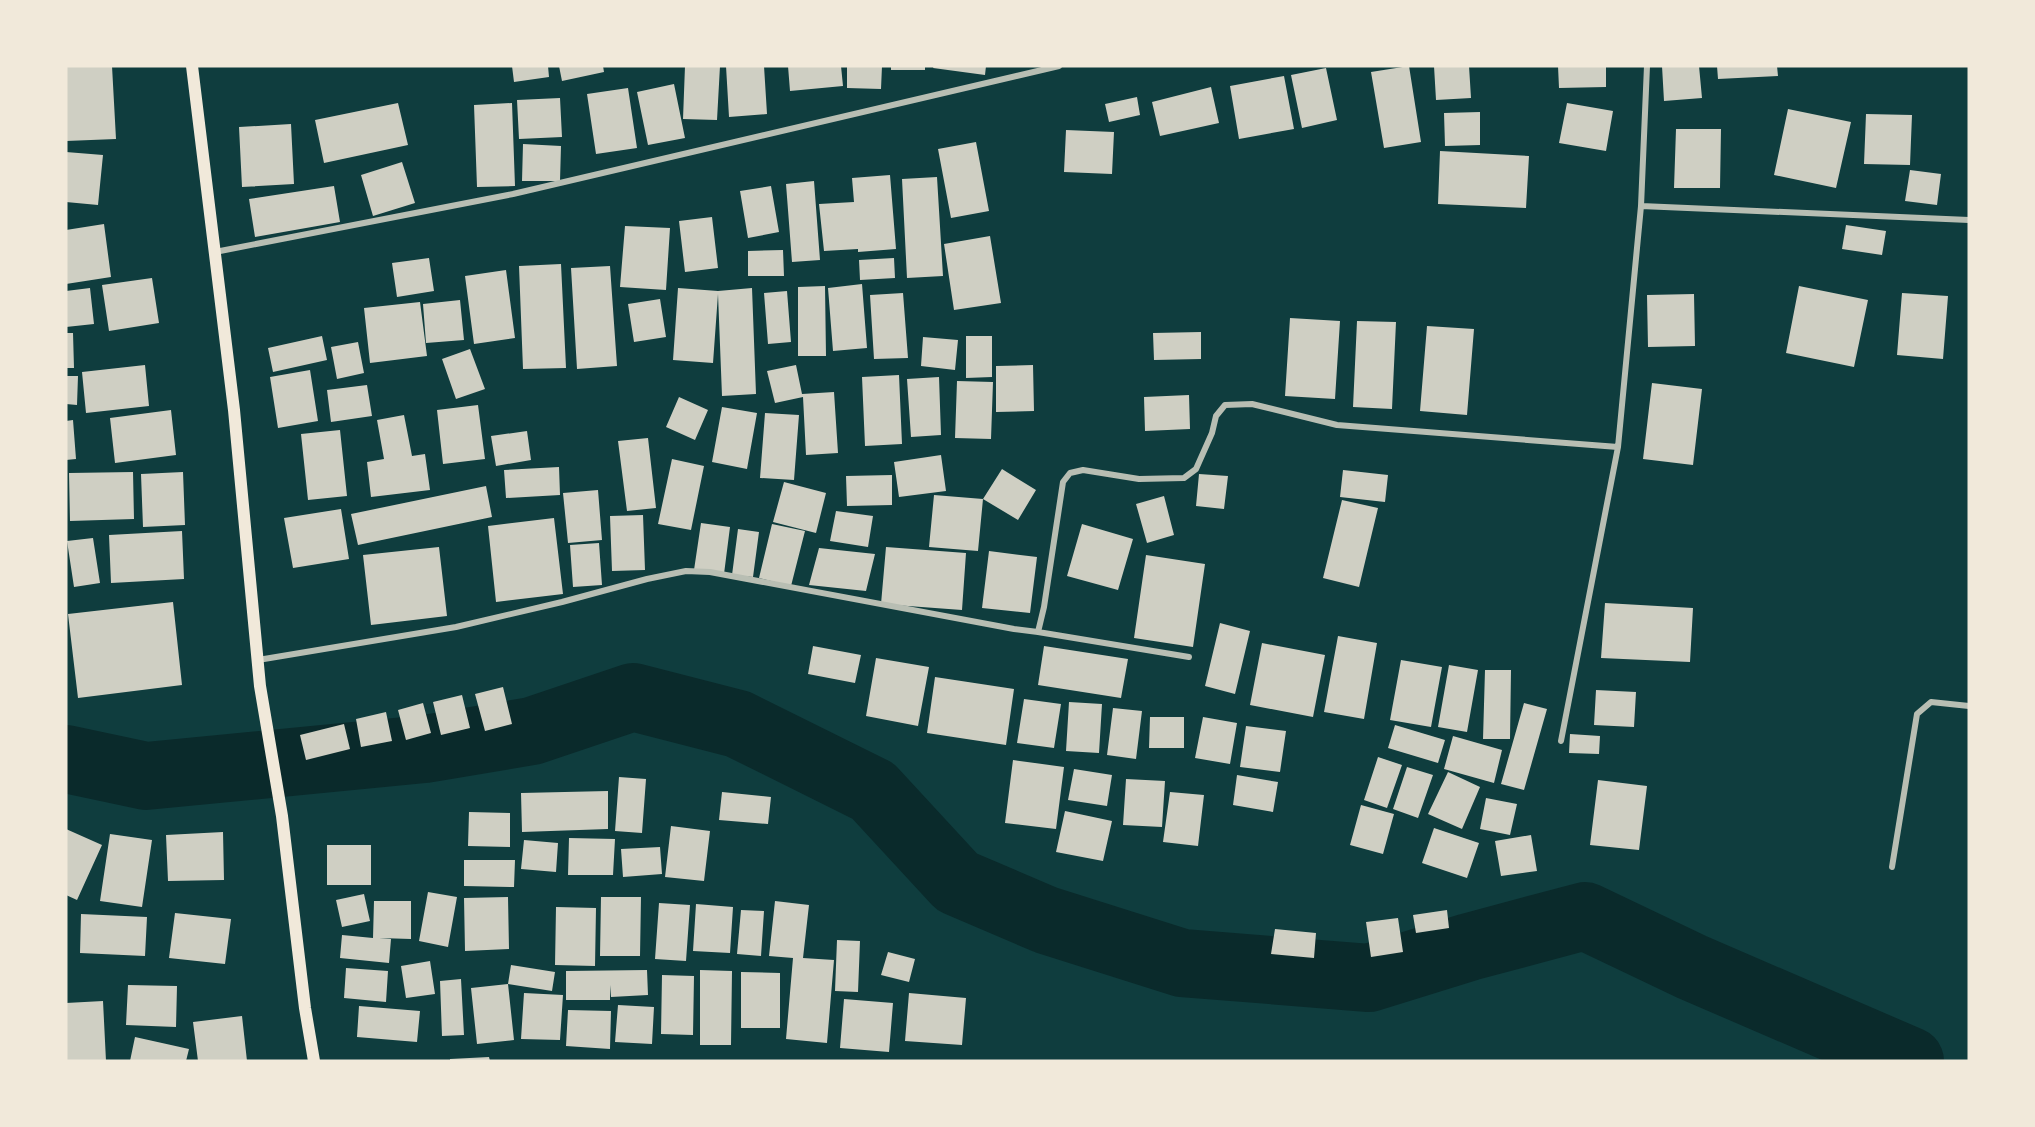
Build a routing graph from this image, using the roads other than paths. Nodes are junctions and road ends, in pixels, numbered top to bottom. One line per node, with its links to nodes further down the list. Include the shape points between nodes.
1 (192, 66): 6 (main road)
2 (1059, 66): 6 (street, via 513,194)
3 (1647, 66): 4 (street)
4 (1641, 206): 5 (street); 7 (street)
5 (1969, 220)
6 (216, 252): 10 (main road)
7 (1618, 447): 8 (street, via 1336,425 1252,404 1225,405 1216,416 1196,469 1184,478 1139,479 1083,470 1070,473 1063,482); 12 (street)
8 (1038, 632): 9 (street); 10 (street, via 710,572 686,571 456,627)
9 (1189, 657)
10 (258, 660): 14 (main road)
11 (1969, 706): 13 (street, via 1931,702 1917,714)
12 (1560, 741)
13 (1892, 867)
14 (314, 1061)

